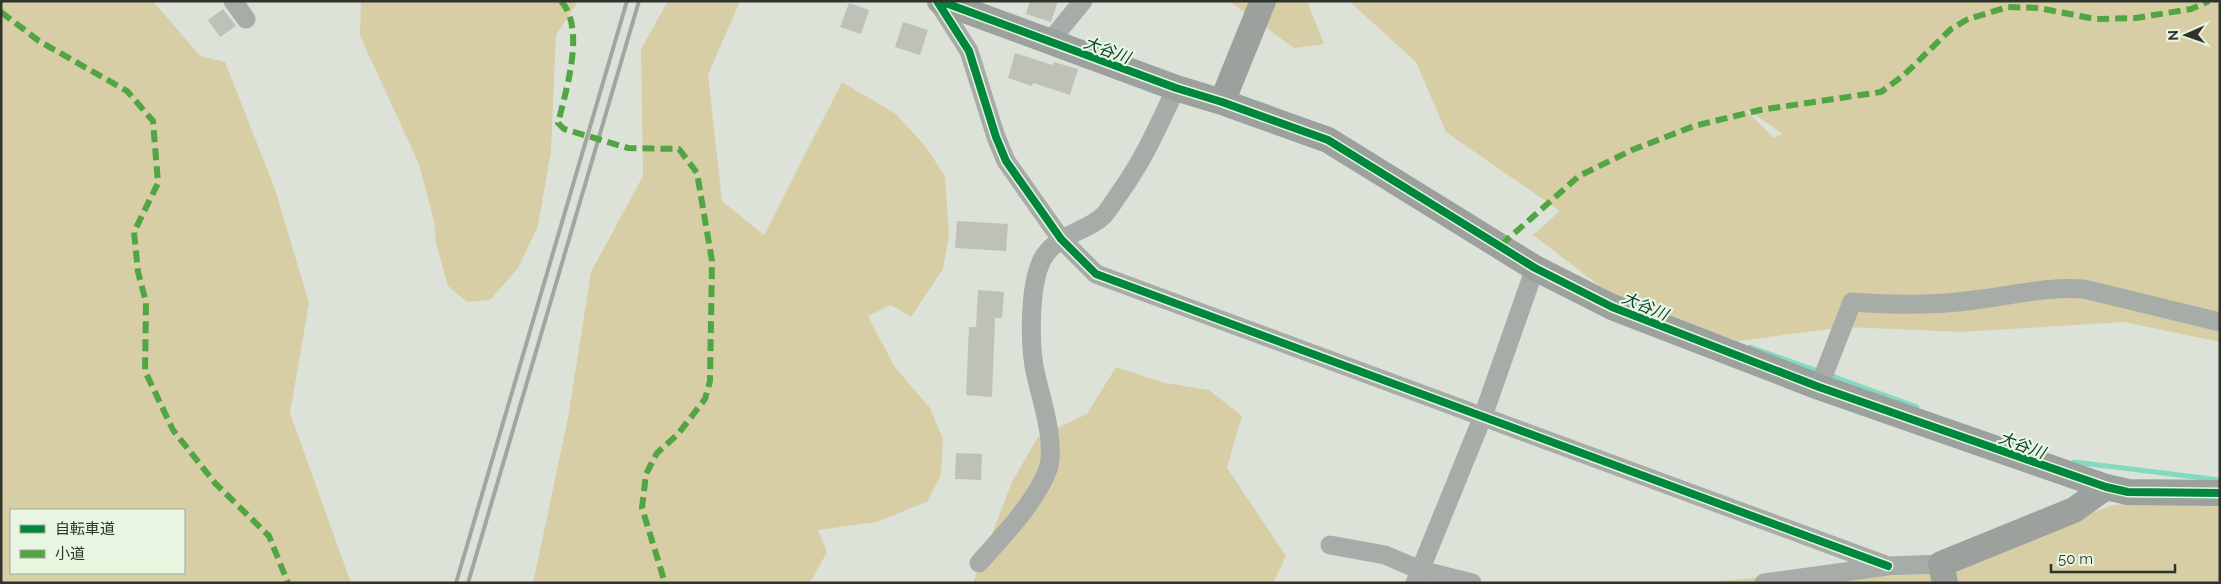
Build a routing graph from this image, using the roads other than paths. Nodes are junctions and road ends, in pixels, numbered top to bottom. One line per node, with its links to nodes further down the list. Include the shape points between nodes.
1 (233, 1): 5 (street)
2 (939, 1): 6 (street); 9 (street, via 969,51 1006,161)
3 (1083, 1): 6 (street)
4 (1263, 1): 8 (street)
5 (246, 19)
6 (1051, 40): 7 (street)
7 (1176, 88): 8 (street); 9 (street, via 1132,176 1102,217)
8 (1222, 102): 10 (street, via 1328,140)
9 (1061, 239): 13 (street, via 1096,274); 17 (street, via 1042,260 1034,289 1032,316 1035,372 1050,432 1048,468 1024,510)
10 (1535, 268): 12 (street, via 1612,307); 13 (street)
11 (2220, 322): 12 (street, via 2066,288 1971,301 1896,305 1852,302)
12 (1819, 387): 14 (street)
13 (1483, 416): 18 (street); 20 (street)
14 (2106, 487): 15 (street, via 2128,492); 19 (street, via 2074,510)
15 (2220, 493)
16 (1330, 546): 20 (street, via 1386,555)
17 (978, 563)
18 (1888, 566): 19 (street); 22 (street)
19 (1943, 573)
20 (1417, 576): 21 (street)
21 (1472, 583)
22 (1764, 583)

